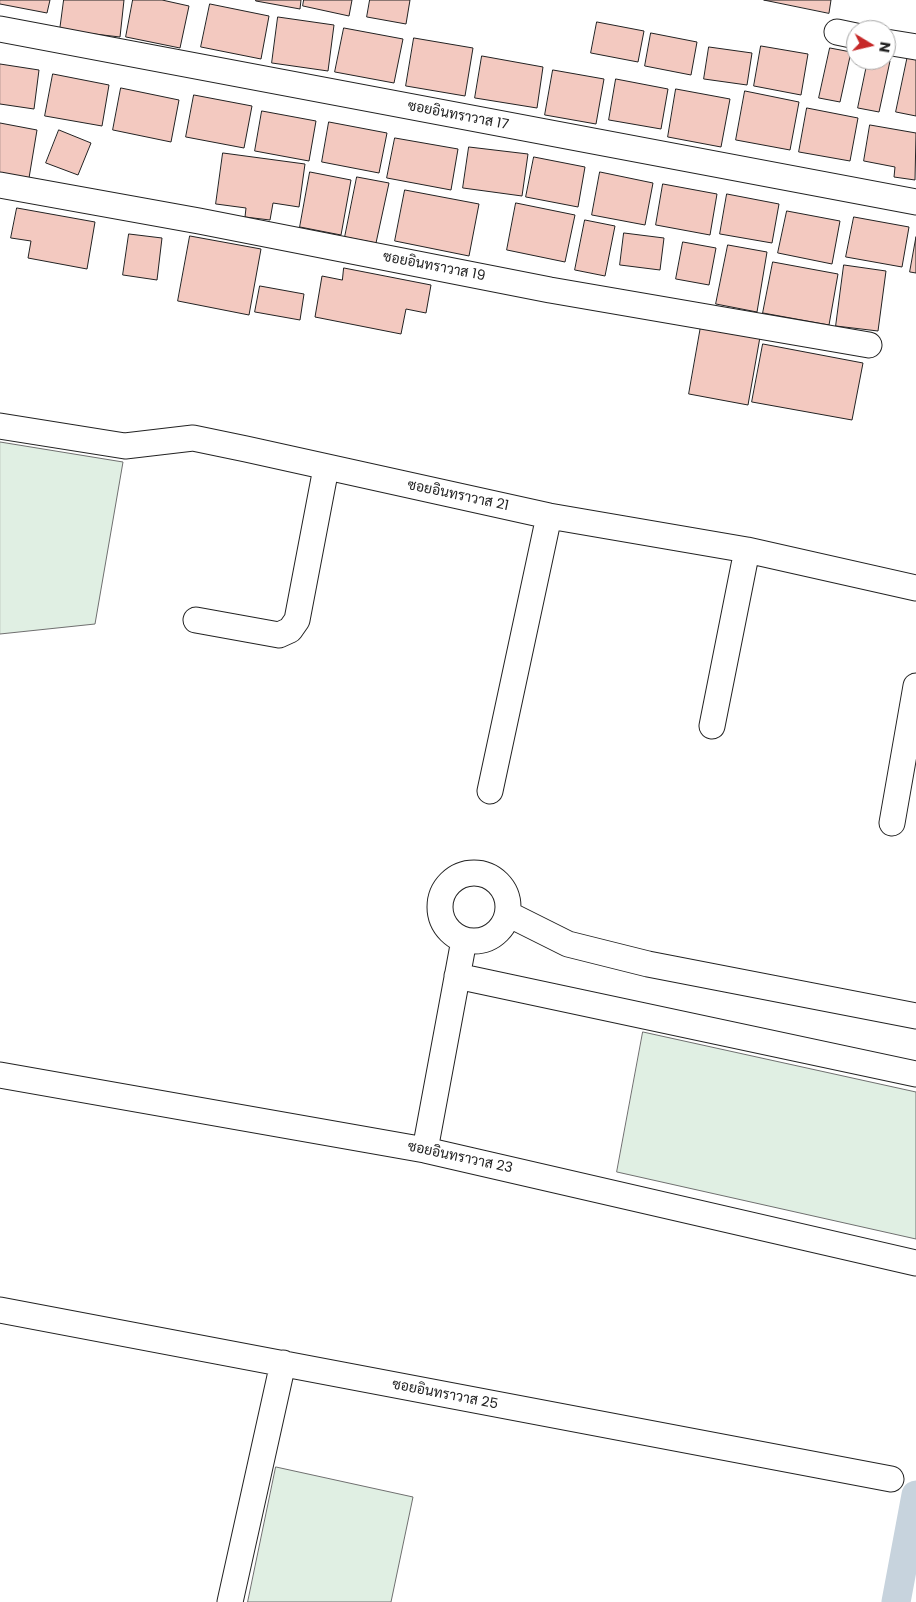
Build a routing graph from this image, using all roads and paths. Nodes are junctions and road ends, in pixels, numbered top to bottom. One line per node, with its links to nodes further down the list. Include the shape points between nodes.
1 (0, 30): 5 (street, ซอยอินทราวาส 17)
2 (896, 44): 3 (street)
3 (916, 47)
4 (0, 185): 6 (street, ซอยอินทราวาส 19, via 550,290)
5 (916, 202)
6 (869, 345)
7 (0, 426): 8 (street, ซอยอินทราวาส 21, via 125,446 193,438)
8 (326, 468): 9 (street, ซอยอินทราวาส 21); 12 (street, via 297,620 290,630 279,635)
9 (549, 516): 10 (street, ซอยอินทราวาส 21); 15 (street)
10 (747, 550): 11 (street, ซอยอินทราวาส 21); 14 (street)
11 (916, 588)
12 (196, 620)
13 (916, 686): 16 (street)
14 (712, 726)
15 (490, 791)
16 (892, 823)
17 (508, 914): 18 (street, via 504,925 486,939); 18 (street, via 505,892 498,882 478,872 457,877 445,889 440,906 441,917 454,935); 20 (street, via 568,944 648,964)
18 (464, 940): 19 (street)
19 (457, 976): 21 (street); 23 (street)
20 (916, 1016)
21 (916, 1074)
22 (0, 1075): 23 (street, ซอยอินทราวาส 23)
23 (425, 1150): 24 (street, ซอยอินทราวาส 23)
24 (916, 1263)
25 (0, 1310): 26 (street, ซอยอินทราวาส 25)
26 (283, 1364): 27 (street, ซอยอินทราวาส 25); 28 (street)
27 (891, 1479)
28 (230, 1602)

